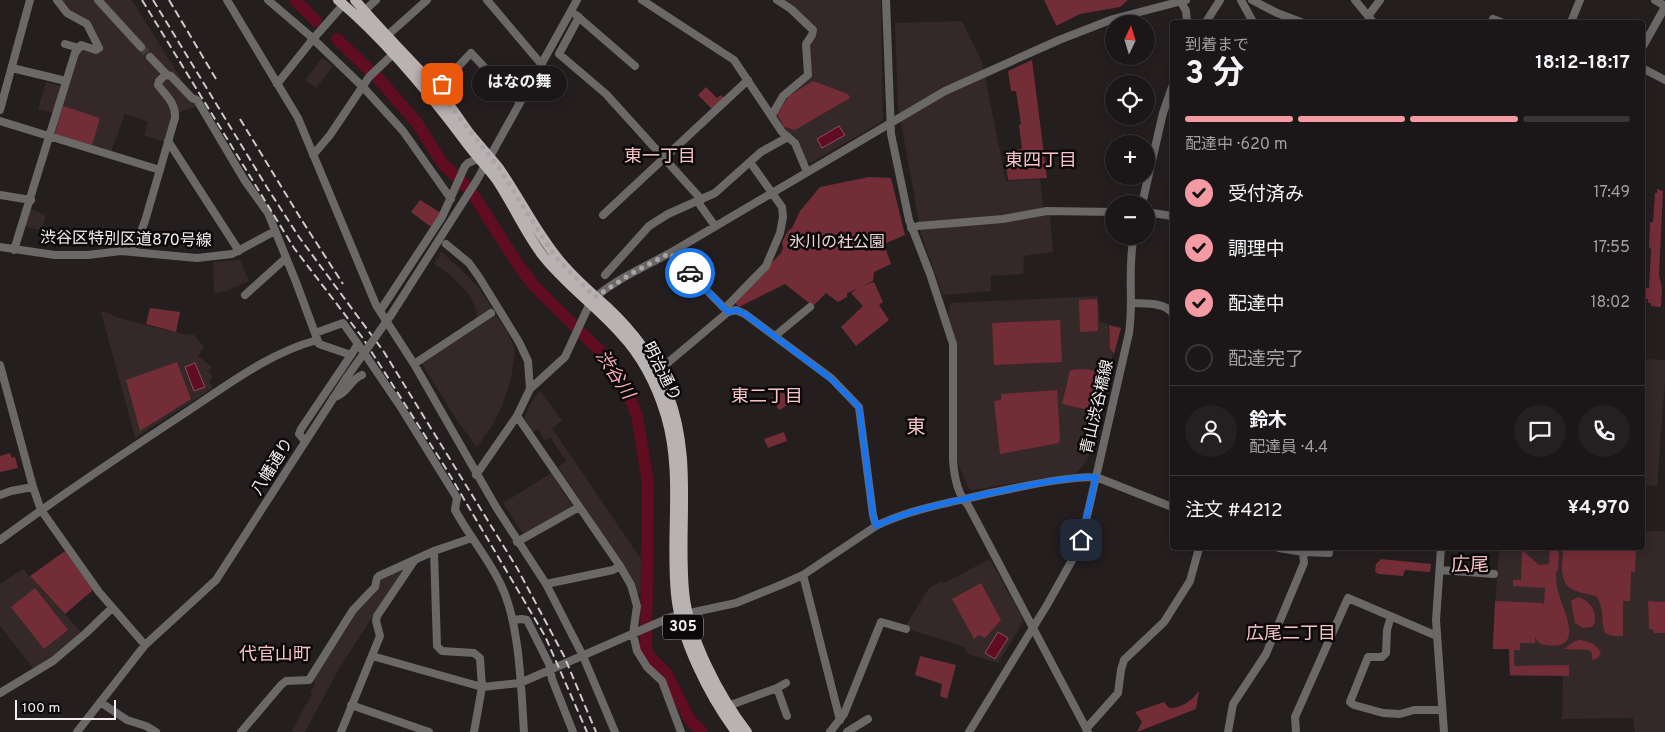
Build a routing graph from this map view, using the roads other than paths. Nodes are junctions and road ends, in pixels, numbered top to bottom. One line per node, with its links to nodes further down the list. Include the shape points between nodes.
1 (30, 0): 46 (street)
2 (57, 0): 41 (street, via 67,12 87,24 98,48 81,45)
3 (98, 0): 40 (street)
4 (227, 0): 52 (street)
5 (268, 0): 36 (street)
6 (355, 0): 25 (main road, 明治通り / 305)
7 (376, 0): 25 (street)
8 (427, 0): 37 (street, via 389,34)
9 (487, 0): 44 (street)
10 (577, 0): 24 (street)
11 (642, 0): 49 (street, via 734,60)
12 (777, 0): 59 (street, via 813,30 806,44 808,75 782,96)
13 (886, 0): 61 (street)
14 (1220, 0): 30 (street)
15 (1240, 0): 31 (street)
16 (1252, 0): 32 (street)
17 (1355, 0): 26 (street)
18 (1380, 0): 26 (street)
19 (1580, 0): 35 (street)
20 (1654, 0): 23 (street)
21 (1184, 1): 29 (street); 61 (street, via 1113,19 1059,40 945,92)
22 (340, 2): 36 (street); 42 (main road, 明治通り / 305)
23 (1665, 6): 38 (street)
24 (572, 11): 27 (street); 44 (street)
25 (364, 12): 37 (main road, 明治通り / 305)
26 (1368, 16): 33 (street)
27 (580, 18): 45 (street); 66 (street, via 559,54 606,94)
28 (1492, 19): 34 (street)
29 (1187, 20)
30 (1207, 20)
31 (1252, 20)
32 (1296, 20)
33 (1371, 20)
34 (1495, 20)
35 (1572, 20)
36 (313, 39): 52 (street); 53 (street)
37 (390, 39): 55 (main road, 明治通り / 305)
38 (1645, 43)
39 (66, 44): 41 (street)
40 (141, 47)
41 (79, 48): 51 (street)
42 (393, 54): 53 (street, via 368,78); 67 (main road, 明治通り / 305)
43 (150, 57): 48 (street)
44 (542, 65): 57 (street)
45 (635, 66)
46 (12, 68): 51 (street); 54 (street)
47 (1645, 70): 50 (street)
48 (167, 74): 64 (street, via 158,85 175,111); 83 (street, via 197,100 268,213)
49 (748, 80): 59 (street); 66 (street)
50 (1665, 80)
51 (66, 81): 62 (street)
52 (277, 84): 65 (street, via 298,118)
53 (364, 87): 65 (street); 74 (street, via 403,131)
54 (3, 88): 58 (street)
55 (437, 89): 57 (street, via 471,53); 67 (main road, 明治通り / 305, via 472,137)
56 (1170, 93): 73 (street)
57 (520, 102): 67 (street)
58 (0, 110)
59 (772, 115): 63 (street)
60 (0, 121): 62 (street)
61 (890, 123): 70 (street); 82 (street)
62 (50, 136): 69 (street); 75 (street)
63 (788, 136): 68 (street); 70 (street, via 795,143)
64 (168, 140): 69 (street); 88 (street)
65 (313, 155): 99 (street, via 369,292)
66 (664, 157): 76 (street); 79 (street)
67 (484, 160): 74 (street, via 468,163); 94 (main road, 明治通り / 305, via 544,257); 110 (street, 八幡通り, bridge, via 467,196)
68 (750, 162): 71 (street); 76 (street, via 715,193)
69 (160, 170): 89 (street)
70 (807, 172): 71 (street)
71 (772, 193): 81 (street); 97 (street, via 783,210 780,233 766,266 728,304)
72 (0, 195): 75 (street)
73 (1144, 195)
74 (451, 199): 99 (street)
75 (30, 200): 87 (street)
76 (700, 200): 81 (street); 92 (street, via 649,226)
77 (1105, 212): 82 (street, via 1047,211)
78 (1155, 213): 80 (street)
79 (603, 215)
80 (1170, 216)
81 (715, 226): 90 (street)
82 (912, 228): 117 (street, via 953,344 953,460)
83 (275, 231): 88 (street, 渋谷区特別区道870号線); 91 (street)
84 (446, 244): 109 (street, via 479,277 519,342 528,361)
85 (1133, 245): 95 (street, 青山渋谷橋線)
86 (0, 247): 87 (street, 渋谷区特別区道870号線)
87 (14, 250): 89 (street, 渋谷区特別区道870号線, via 73,255)
88 (239, 250): 89 (street, 渋谷区特別区道870号線, via 230,255 191,258)
89 (133, 252)
90 (670, 253): 94 (street, via 634,272); 97 (street)
91 (286, 258): 93 (street); 102 (street)
92 (605, 275)
93 (245, 295)
94 (593, 300): 107 (main road, 明治通り / 305, via 635,336); 109 (street, via 563,360); 138 (main road, 明治通り / 305, via 636,352 666,416 674,457 674,574)
95 (1132, 303): 98 (street); 114 (street, 青山渋谷橋線, via 1129,333)
96 (810, 307): 101 (street)
97 (727, 310): 101 (street, via 745,314); 107 (street)
98 (1170, 310)
99 (380, 311): 105 (street)
100 (491, 313): 105 (street)
101 (775, 336): 121 (street, via 830,378 859,407)
102 (316, 337): 103 (street, via 343,324); 104 (street, via 322,347); 120 (street, via 253,368)
103 (358, 344): 104 (street); 122 (street, via 456,498 455,510)
104 (350, 356): 112 (street, via 301,429 299,434)
105 (414, 364): 113 (street)
106 (0, 366): 115 (street)
107 (658, 371): 138 (main road, 明治通り / 305, via 672,406 682,447)
108 (362, 375): 110 (street, via 342,395)
109 (530, 389): 111 (street)
110 (333, 398): 112 (street, 八幡通り)
111 (517, 416): 113 (street); 119 (street)
112 (305, 441): 145 (street, 八幡通り, via 216,580)
113 (476, 475): 124 (street)
114 (1096, 477): 117 (street); 118 (street); 142 (street, 青山渋谷橋線, via 1075,555)
115 (33, 487): 116 (street); 120 (street)
116 (0, 495)
117 (961, 499): 121 (street); 142 (street, via 968,505)
118 (1170, 506)
119 (579, 507): 124 (street); 132 (street)
120 (41, 510): 123 (street); 137 (street)
121 (876, 526): 135 (street)
122 (472, 537): 129 (street); 140 (street, via 502,586)
123 (0, 540)
124 (517, 542): 136 (street)
125 (1198, 550): 162 (street, via 1190,581 1164,622 1124,660 1118,692)
126 (1293, 550): 130 (street)
127 (1329, 550): 130 (street)
128 (1442, 550): 133 (street)
129 (434, 551): 131 (street); 151 (street, via 437,646 442,651 478,655)
130 (1303, 552): 179 (street, via 1304,563 1266,654 1233,704)
131 (415, 559): 146 (street, via 377,616 380,636); 166 (street, via 377,578 376,586 353,610 309,680 286,681)
132 (620, 566): 136 (street); 143 (street, via 637,606)
133 (1440, 570): 134 (street); 144 (street)
134 (1494, 574)
135 (803, 576): 138 (street, via 736,603); 161 (street)
136 (546, 584): 147 (street)
137 (112, 608): 145 (street); 153 (street, via 52,661)
138 (684, 614): 143 (street); 156 (main road, 明治通り / 305); 174 (main road, 明治通り / 305, via 690,646 709,690)
139 (1391, 616): 144 (street); 157 (street, via 1386,653 1382,657 1368,657 1350,702 1383,713); 180 (street, via 1348,598 1295,717)
140 (513, 620): 148 (street, via 527,620); 149 (street)
141 (906, 629): 161 (street, via 881,622)
142 (1032, 629): 162 (street); 178 (street, 青山渋谷橋線)
143 (635, 633): 147 (street); 173 (street, via 634,642 642,660 662,681)
144 (1437, 636): 157 (street)
145 (145, 645): 154 (street, 八幡通り)
146 (372, 656): 151 (street); 155 (street)
147 (583, 656): 148 (street); 172 (street)
148 (550, 671): 149 (street); 171 (street)
149 (520, 683): 151 (street); 170 (street)
150 (786, 683): 152 (street)
151 (482, 687): 169 (street)
152 (777, 688): 156 (street); 158 (street)
153 (0, 692)
154 (100, 702): 160 (street); 163 (street, 八幡通り)
155 (351, 705): 167 (street); 168 (street)
156 (728, 706): 175 (main road, 明治通り / 305)
157 (1442, 710): 181 (street)
158 (787, 716)
159 (868, 719): 177 (street)
160 (127, 720): 164 (street); 165 (street)
161 (840, 720): 176 (street)
162 (1087, 731)
163 (77, 732)
164 (139, 732)
165 (156, 732)
166 (241, 732)
167 (341, 732)
168 (429, 732)
169 (474, 732)
170 (524, 732)
171 (573, 732)
172 (614, 732)
173 (681, 732)
174 (736, 732)
175 (747, 732)
176 (830, 732)
177 (847, 732)
178 (969, 732)
179 (1228, 732)
180 (1296, 732)
181 (1444, 732)

